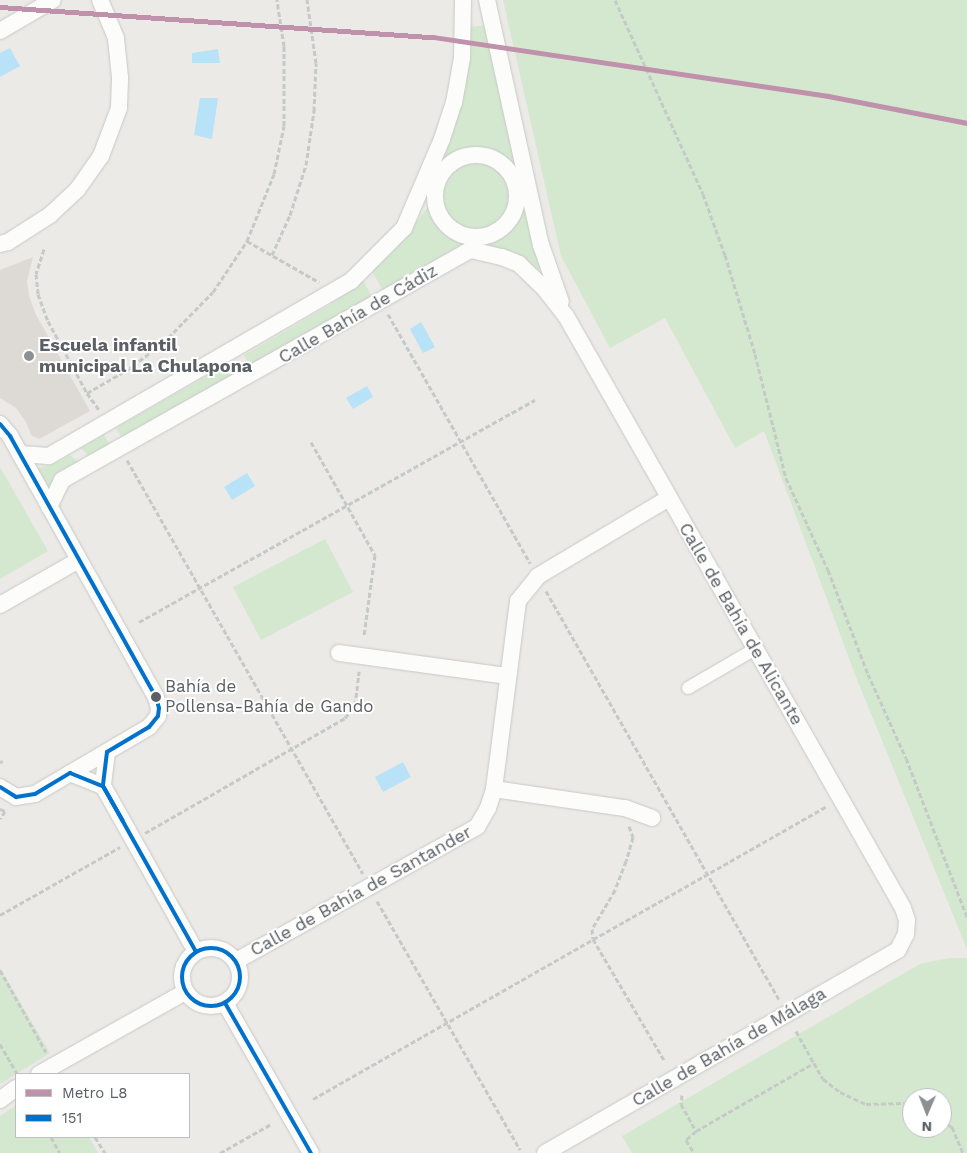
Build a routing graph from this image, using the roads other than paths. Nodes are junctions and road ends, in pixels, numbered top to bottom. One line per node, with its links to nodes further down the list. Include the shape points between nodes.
1 (53, 0): 5 (street)
2 (100, 0): 9 (street, via 116,38 120,77 119,108 101,156 77,190 50,215)
3 (463, 0): 6 (street, Calle Bahía de Cádiz, via 462,58 454,103)
4 (487, 0): 7 (street)
5 (0, 31)
6 (433, 176): 7 (street, via 471,155 497,161); 8 (street, via 440,216); 12 (street, Calle Bahía de Cádiz, via 404,228 351,281 49,456)
7 (520, 182): 8 (street, via 515,210 508,222); 10 (street, Calle de Bahía de Alicante)
8 (471, 243): 10 (street, Calle de Bahía de Alicante, via 519,264); 14 (street, Calle Bahía de Cádiz, via 62,480)
9 (0, 244)
10 (566, 316): 13 (street, Calle de Bahía de Alicante)
11 (0, 424): 12 (street)
12 (20, 454): 14 (street)
13 (670, 498): 17 (street, Calle de Bahía de Alicante); 19 (street, Calle de Bahía de Santander, via 538,576 518,601)
14 (49, 507): 15 (street)
15 (79, 560): 16 (street); 21 (street, via 156,697 159,708 158,716 149,727)
16 (0, 605)
17 (755, 649): 20 (street); 27 (street, Calle de Bahía de Alicante, via 902,908 907,920)
18 (338, 653): 19 (street)
19 (507, 676): 25 (street, Calle de Bahía de Santander)
20 (688, 688)
21 (107, 752): 22 (street); 23 (street)
22 (70, 773): 23 (street); 24 (street, via 35,794 16,797)
23 (103, 786): 28 (street)
24 (0, 787)
25 (494, 790): 26 (street, via 625,808); 29 (street, Calle de Bahía de Santander, via 477,827)
26 (652, 818)
27 (906, 934): 36 (street, Calle de Bahía de Málaga, via 898,950)
28 (196, 952): 29 (street, via 214,948); 30 (street, via 184,966)
29 (236, 961): 31 (street, via 240,980 233,996)
30 (185, 992): 31 (street, via 205,1005); 32 (street)
31 (225, 1003): 35 (street)
32 (42, 1073)
33 (15, 1089): 34 (street)
34 (0, 1100)
35 (311, 1153)
36 (545, 1153)

